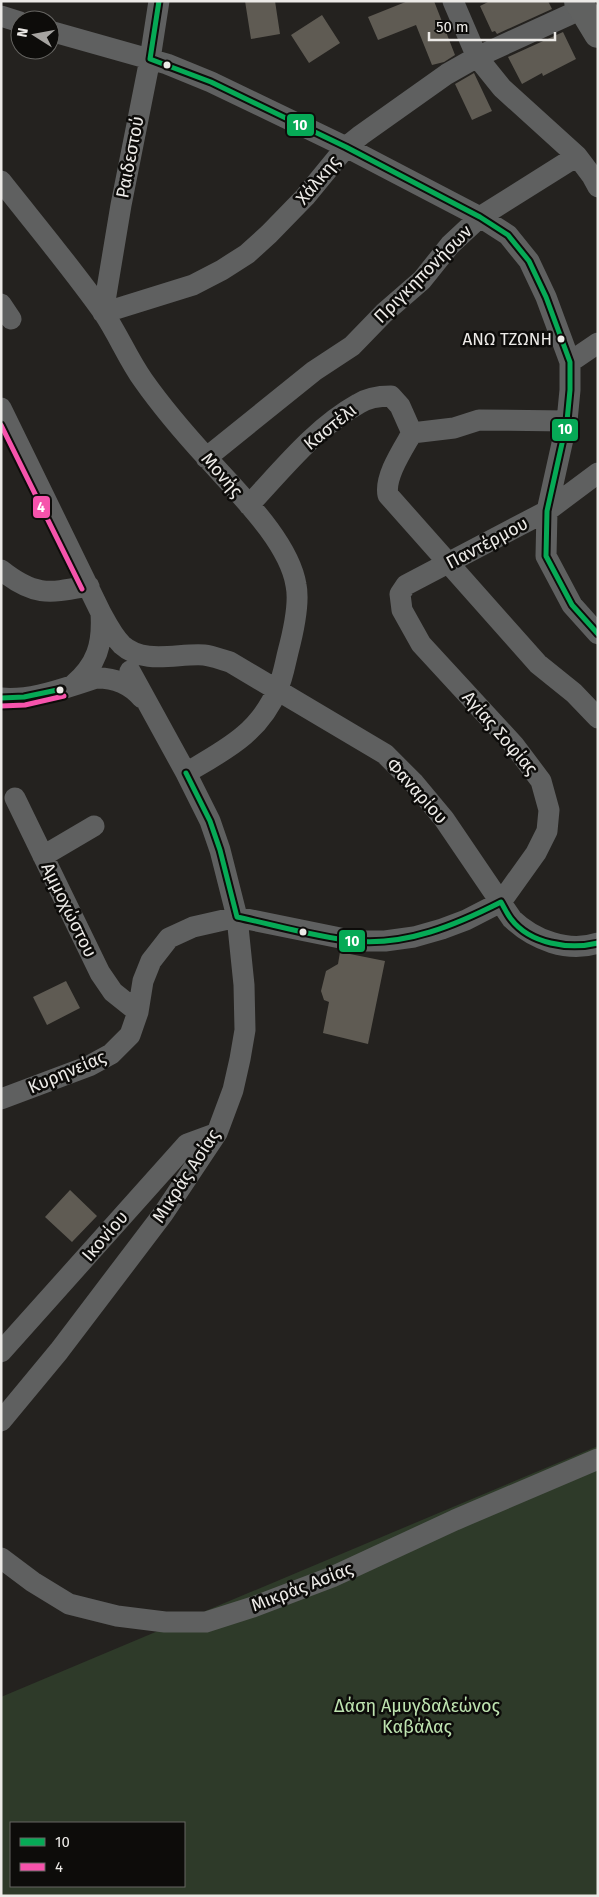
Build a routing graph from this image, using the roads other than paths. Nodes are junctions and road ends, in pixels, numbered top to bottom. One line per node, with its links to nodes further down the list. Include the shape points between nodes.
1 (159, 1): 7 (street, Ραιδεστού)
2 (453, 1): 6 (street)
3 (580, 5): 4 (main road); 6 (street, Χάλκης)
4 (598, 34)
5 (60, 35): 7 (street)
6 (478, 56): 8 (street, Χάλκης); 9 (street, via 502,88)
7 (150, 59): 8 (street, via 212,82); 13 (street, Ραιδεστού)
8 (346, 146): 12 (street); 13 (street, Χάλκης, via 305,197 246,254 193,285)
9 (576, 156): 11 (street); 12 (street, Πριγκηπονήσων)
10 (1, 180): 13 (street, Μονής)
11 (598, 187)
12 (480, 217): 15 (street, via 508,235 529,262); 19 (street, Πριγκηπονήσων, via 450,245 422,280 352,346 314,371)
13 (103, 313): 19 (street, Μονής, via 143,380)
14 (598, 343): 15 (street)
15 (570, 362): 17 (street)
16 (1, 408): 25 (street)
17 (567, 420): 18 (street, via 479,420 454,428); 22 (street)
18 (412, 433): 21 (street, Καστέλι, via 400,406 391,396 359,403 312,438); 23 (street, via 386,489)
19 (206, 458): 21 (street, Μονής)
20 (598, 473): 22 (street, Παντέρμου)
21 (249, 505): 34 (street, Μονής, via 279,544 290,563 297,586 292,636)
22 (547, 511): 23 (street, Παντέρμου); 28 (street, via 546,556 572,605)
23 (449, 564): 26 (street, Παντέρμου, via 406,585); 36 (street, via 538,664 574,693)
24 (1, 570): 25 (street, via 34,590 56,592)
25 (89, 586): 27 (street)
26 (400, 594): 41 (street, Αγίας Σοφίας, via 402,610 421,644 514,746 541,782 549,810 547,831 536,853)
27 (101, 613): 29 (street); 30 (street)
28 (598, 634)
29 (124, 646): 30 (street, via 109,643); 31 (street, via 141,654); 32 (street, via 132,659)
30 (96, 653): 32 (street, via 96,669); 33 (street, via 90,668)
31 (176, 656): 32 (street); 34 (street, Φαναρίου, via 204,655 230,662)
32 (116, 676): 33 (street); 37 (street, Μικράς Ασίας, via 151,706)
33 (67, 687): 35 (street, via 33,696)
34 (278, 689): 37 (street, Μονής, via 248,734); 41 (street, Φαναρίου, via 385,754 444,819)
35 (1, 698)
36 (598, 718)
37 (186, 773): 42 (street, Μικράς Ασίας, via 220,850)
38 (15, 798): 40 (street, Αμμοχώστου)
39 (94, 826): 40 (street)
40 (43, 856): 44 (street, Αμμοχώστου, via 100,974 113,992)
41 (501, 902): 42 (street, Αγίας Σοφίας, via 442,929 385,941 355,941); 43 (street, Φαναρίου, via 512,919 534,936 565,947)
42 (237, 917): 44 (street, Κυρηνείας, via 193,927 169,938 151,961 143,981); 46 (street, Μικράς Ασίας, via 245,1030 232,1090)
43 (598, 943)
44 (138, 1012): 45 (street, Κυρηνείας, via 130,1036 111,1054 89,1066)
45 (1, 1099)
46 (218, 1133): 47 (street, Ικονίου, via 187,1144); 48 (street, Μικράς Ασίας, via 157,1221)
47 (1, 1352)
48 (1, 1421)
49 (598, 1459): 50 (street, Μικράς Ασίας, via 332,1577 206,1622 165,1622 126,1617 69,1604)
50 (1, 1558)

